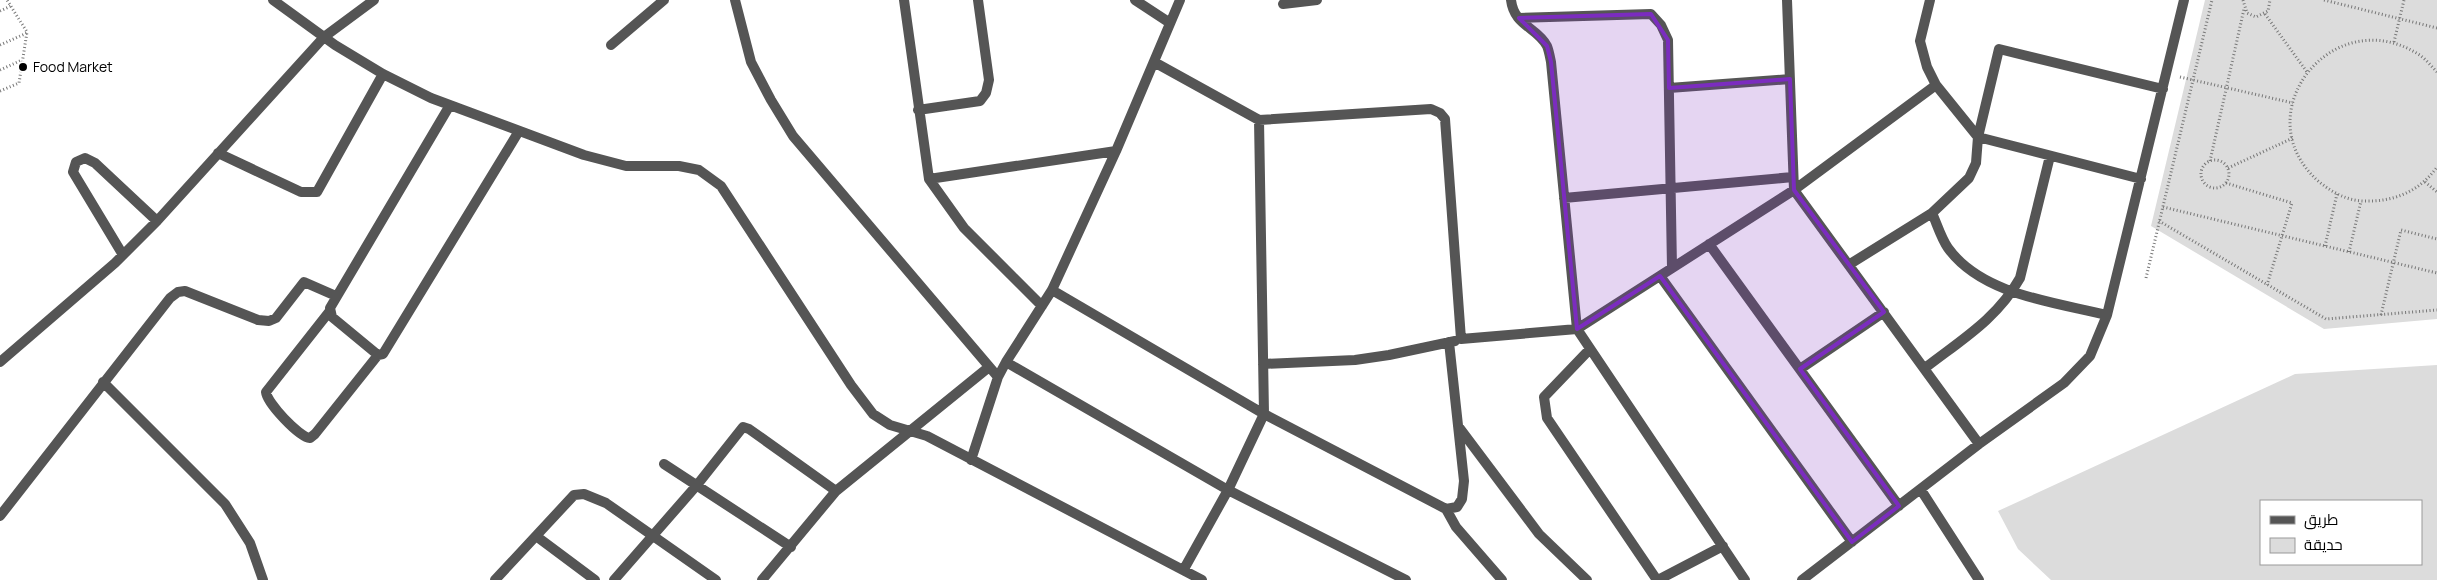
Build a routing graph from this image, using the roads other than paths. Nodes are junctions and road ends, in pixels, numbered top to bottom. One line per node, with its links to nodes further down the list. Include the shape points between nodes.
1 (273, 0): 14 (street)
2 (374, 0): 18 (street)
3 (664, 0): 19 (street)
4 (735, 0): 62 (street, via 751,62 793,136)
5 (904, 0): 27 (street)
6 (978, 0): 27 (street, via 989,80 986,93 980,101)
7 (1135, 0): 17 (street)
8 (1180, 0): 17 (street)
9 (1318, 0): 15 (street)
10 (1511, 0): 16 (street, via 1512,9)
11 (1787, 0): 22 (street)
12 (1930, 0): 23 (street, via 1920,41)
13 (2184, 0): 25 (street)
14 (285, 4): 18 (street)
15 (1283, 4)
16 (1519, 18): 24 (street, via 1652,14 1668,40); 39 (street, via 1547,46)
17 (1170, 23): 20 (street)
18 (324, 36): 21 (street); 32 (street)
19 (611, 44)
20 (1154, 62): 28 (street); 31 (street)
21 (383, 74): 26 (street); 32 (street, via 317,192 302,192)
22 (1790, 79): 24 (street); 34 (street)
23 (1936, 85): 30 (street); 38 (street)
24 (1669, 88): 37 (street)
25 (2163, 89): 30 (street, via 1999,49); 35 (street)
26 (450, 106): 29 (street); 49 (street)
27 (918, 110): 36 (street)
28 (1259, 120): 55 (street, via 1431,110 1440,113 1445,119); 61 (street)
29 (519, 131): 58 (street, via 383,354); 69 (street, via 584,155 626,166 679,166 699,170 721,186 851,385 874,414 890,425)
30 (1978, 137): 33 (street); 40 (street, via 1976,163 1969,178)
31 (1116, 151): 36 (street); 47 (street)
32 (218, 153): 41 (street)
33 (2050, 156): 35 (street); 48 (street, via 2020,278)
34 (1793, 176): 37 (street); 38 (street)
35 (2141, 178): 53 (street)
36 (929, 179): 50 (street, via 964,228)
37 (1670, 188): 39 (street); 45 (street)
38 (1794, 190): 42 (street); 44 (street)
39 (1564, 198): 54 (street)
40 (1932, 213): 44 (street); 48 (street, via 1947,247 1967,270)
41 (157, 221): 43 (street); 43 (street, via 95,163 85,158 76,162 73,172)
42 (1709, 244): 45 (street); 64 (street)
43 (123, 255): 59 (street)
44 (1850, 264): 52 (street)
45 (1672, 268): 46 (street)
46 (1660, 276): 54 (street); 82 (street)
47 (1052, 290): 50 (street); 67 (street)
48 (2012, 292): 53 (street); 63 (street, via 1999,310)
49 (336, 296): 51 (street); 66 (street, via 304,282 276,318 269,321 258,320 185,291 178,292)
50 (1042, 306): 60 (street)
51 (329, 312): 58 (street); 58 (street, via 266,392 269,401 299,434 310,438 315,434)
52 (1884, 312): 63 (street); 64 (street)
53 (2107, 315): 70 (street, via 2090,356 2070,376)
54 (1577, 329): 55 (street); 57 (street)
55 (1461, 340): 56 (street)
56 (1449, 342): 61 (street, via 1355,360); 68 (street)
57 (1590, 348): 83 (street); 96 (street, via 1544,397 1547,418)
58 (378, 355)
59 (0, 362)
60 (1006, 362): 65 (street); 74 (street)
61 (1263, 364): 67 (street)
62 (989, 366): 65 (street); 69 (street)
63 (1924, 368): 70 (street)
64 (1800, 369): 77 (street)
65 (998, 377): 71 (street)
66 (103, 382): 79 (street); 86 (street, via 224,504 250,543)
67 (1264, 414): 74 (street); 78 (street)
68 (1458, 425): 78 (street, via 1464,480 1462,499 1457,507); 95 (street, via 1540,534)
69 (911, 430): 71 (street); 76 (street)
70 (1980, 444): 75 (street)
71 (971, 460): 85 (street)
72 (664, 464): 73 (street)
73 (697, 485): 76 (street, via 743,428 749,429); 81 (street); 84 (street)
74 (1228, 490): 85 (street); 93 (street)
75 (1921, 490): 77 (street); 99 (street)
76 (836, 491): 84 (street)
77 (1900, 506): 82 (street)
78 (1446, 509): 94 (street, via 1456,527)
79 (0, 516)
80 (536, 536): 81 (street, via 574,495 584,494 606,503); 87 (street); 88 (street)
81 (653, 536): 89 (street); 90 (street)
82 (1852, 542): 98 (street)
83 (1723, 546): 96 (street); 97 (street)
84 (791, 547): 91 (street)
85 (1184, 568): 92 (street)
86 (263, 580)
87 (495, 580)
88 (595, 580)
89 (614, 580)
90 (716, 580)
91 (762, 580)
92 (1202, 580)
93 (1406, 580)
94 (1502, 580)
95 (1587, 580)
96 (1657, 580)
97 (1745, 580)
98 (1802, 580)
99 (1979, 580)

